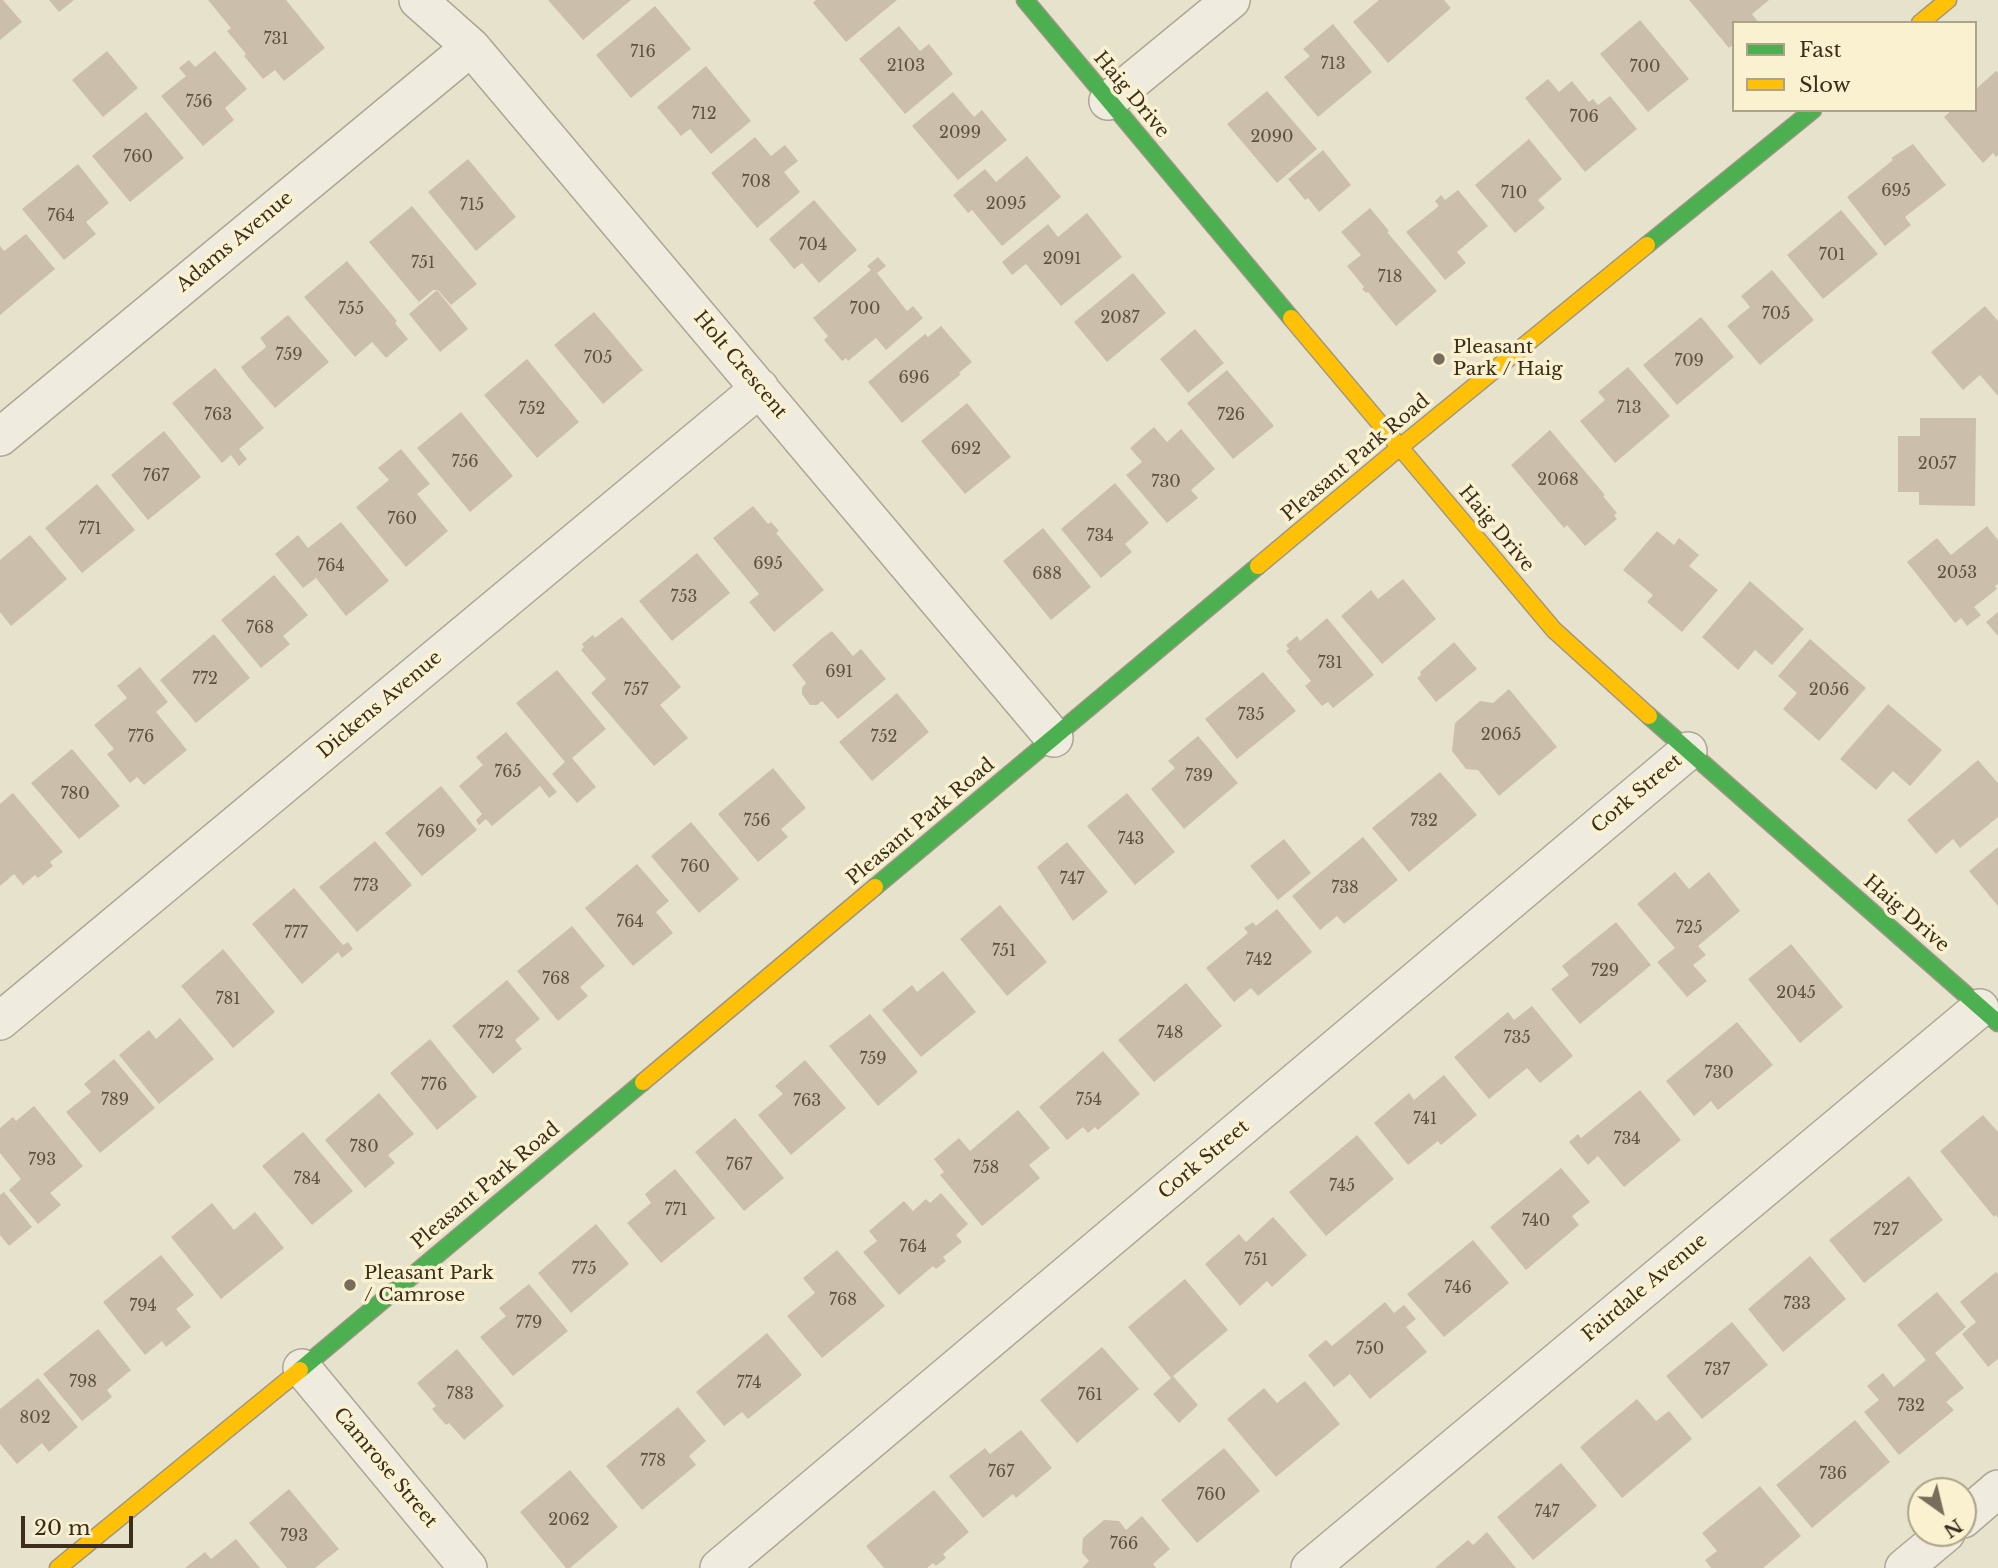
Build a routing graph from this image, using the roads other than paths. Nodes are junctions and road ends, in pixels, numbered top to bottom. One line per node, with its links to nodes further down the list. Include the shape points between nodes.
1 (418, 0): 6 (street, Holt Crescent)
2 (1025, 0): 7 (street, Haig Drive)
3 (1231, 0): 7 (street)
4 (1948, 0): 5 (street)
5 (1922, 21)
6 (471, 47): 9 (street, Holt Crescent); 10 (street, Adams Avenue)
7 (1108, 101): 11 (street, Haig Drive)
8 (1811, 112): 11 (street, Pleasant Park Road)
9 (760, 388): 12 (street, Holt Crescent); 15 (street, Dickens Avenue)
10 (0, 437)
11 (1399, 447): 12 (street, Pleasant Park Road); 13 (street, Haig Drive, via 1555,630)
12 (1054, 738): 16 (street, Pleasant Park Road)
13 (1689, 751): 14 (street, Haig Drive); 22 (street, Cork Street)
14 (1989, 1015): 23 (street, Fairdale Avenue)
15 (0, 1021)
16 (302, 1367): 20 (street, Pleasant Park Road); 21 (street, Camrose Street)
17 (1998, 1489): 18 (street)
18 (1977, 1507)
19 (1929, 1547): 24 (street)
20 (58, 1568)
21 (468, 1568)
22 (719, 1568)
23 (1310, 1568)
24 (1904, 1568)

